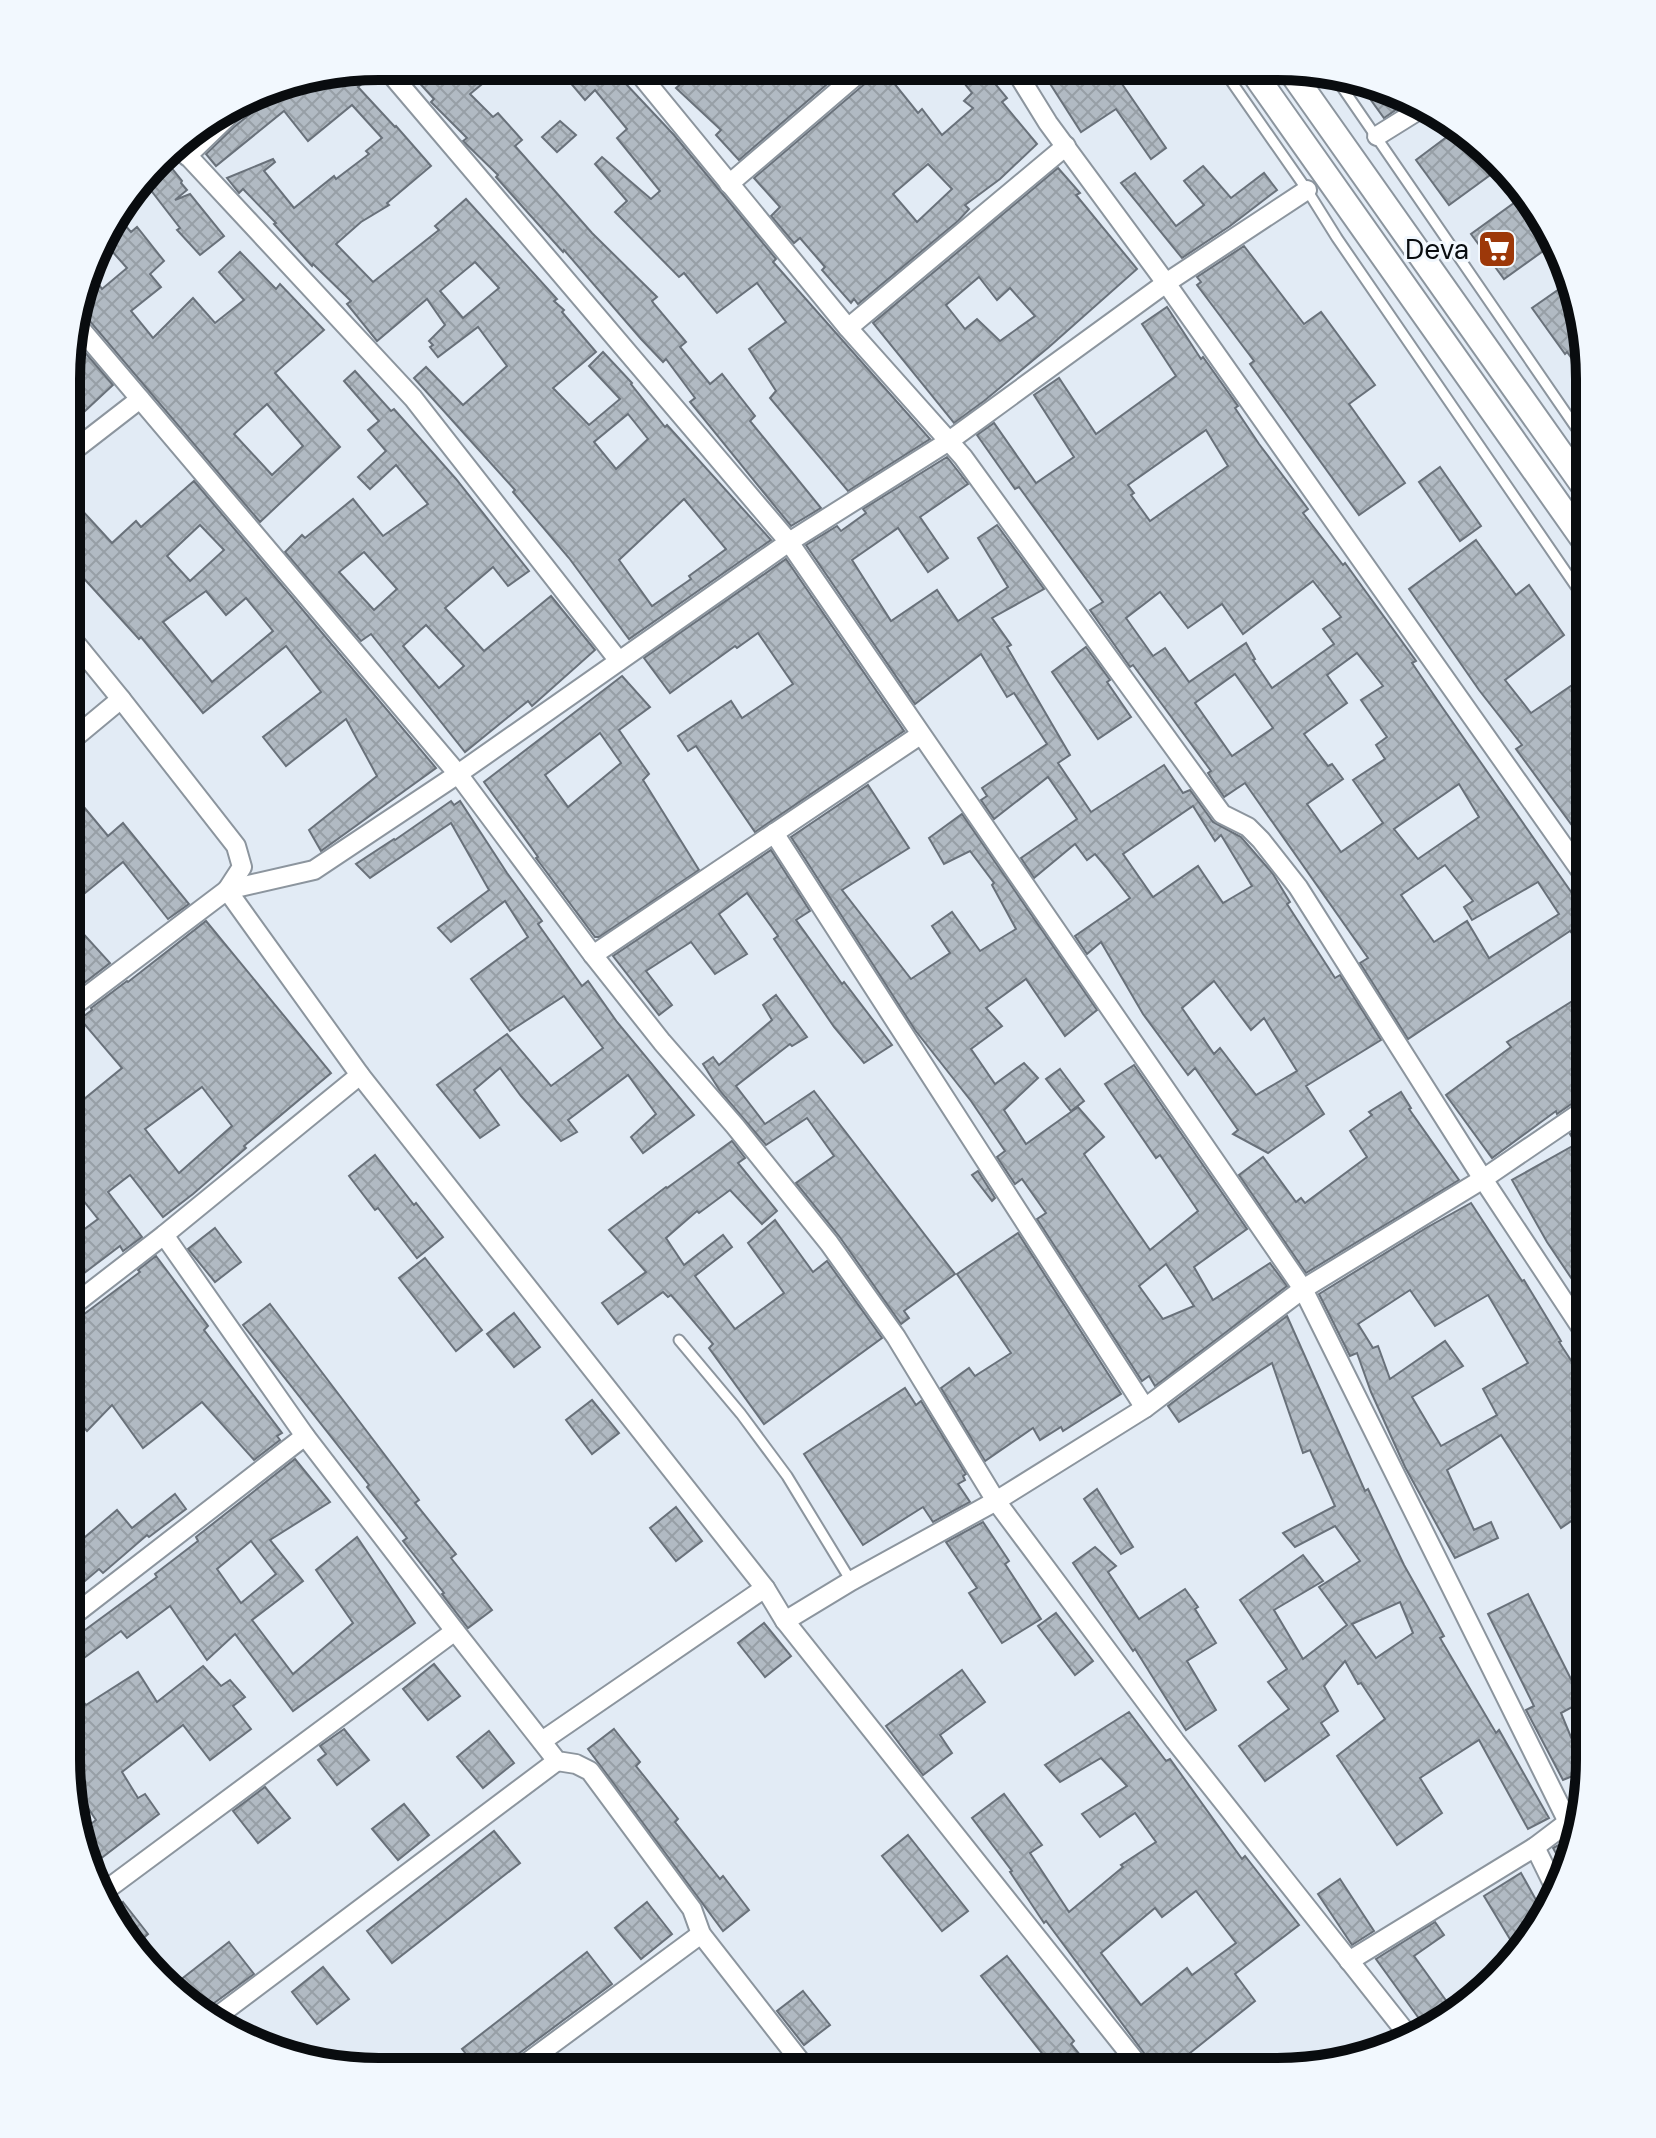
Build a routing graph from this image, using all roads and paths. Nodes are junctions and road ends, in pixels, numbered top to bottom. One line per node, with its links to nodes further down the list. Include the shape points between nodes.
1 (396, 80): 24 (street)
2 (645, 80): 13 (street)
3 (851, 80): 13 (street)
4 (1021, 80): 11 (street)
5 (1230, 80): 14 (lane)
6 (1259, 80): 23 (main road)
7 (1298, 81): 22 (main road)
8 (1343, 88): 10 (lane)
9 (1413, 113): 10 (street)
10 (1377, 136): 19 (lane)
11 (1066, 146): 15 (street); 16 (street)
12 (184, 152): 27 (street, via 413,398)
13 (729, 184): 16 (street)
14 (1307, 190): 15 (street); 25 (lane)
15 (1166, 283): 20 (street); 33 (street)
16 (848, 328): 20 (street)
17 (84, 333): 18 (street)
18 (140, 399): 21 (street); 31 (street)
19 (1576, 427)
20 (949, 441): 24 (street); 39 (street, via 1222,814 1248,827 1298,887)
21 (80, 445)
22 (1576, 475)
23 (1576, 529)
24 (789, 542): 27 (street); 30 (street)
25 (1576, 587)
26 (80, 649): 28 (street)
27 (619, 661): 31 (street)
28 (121, 699): 29 (street); 34 (street, via 236,846 242,867)
29 (80, 733)
30 (920, 735): 32 (street); 41 (street)
31 (458, 774): 34 (street, via 314,870); 35 (street)
32 (774, 833): 35 (street); 45 (street)
33 (1576, 864)
34 (227, 890): 36 (street); 37 (street)
35 (593, 955): 47 (street, via 829,1243 896,1337)
36 (80, 1001)
37 (360, 1075): 40 (street); 49 (street)
38 (1576, 1116): 39 (street)
39 (1483, 1179): 41 (street); 43 (street)
40 (164, 1235): 42 (street); 46 (street)
41 (1303, 1289): 45 (street); 55 (street)
42 (80, 1300)
43 (1576, 1320)
44 (679, 1340): 48 (lane, via 787,1476)
45 (1145, 1408): 47 (street)
46 (305, 1436): 50 (street); 52 (street)
47 (996, 1501): 48 (street); 61 (street, via 1175,1741)
48 (851, 1581): 51 (street)
49 (765, 1588): 51 (street); 53 (street)
50 (80, 1610)
51 (785, 1621): 66 (street)
52 (455, 1631): 53 (street); 59 (street)
53 (542, 1741): 54 (street)
54 (557, 1761): 60 (street, via 590,1771 692,1909); 62 (street)
55 (1571, 1810)
56 (1569, 1822): 57 (street)
57 (1535, 1847): 58 (street); 61 (street)
58 (1550, 1879)
59 (109, 1888)
60 (701, 1934): 64 (street); 65 (street)
61 (1349, 1961): 63 (street)
62 (222, 2013)
63 (1404, 2029)
64 (533, 2058)
65 (798, 2058)
66 (1133, 2058)

